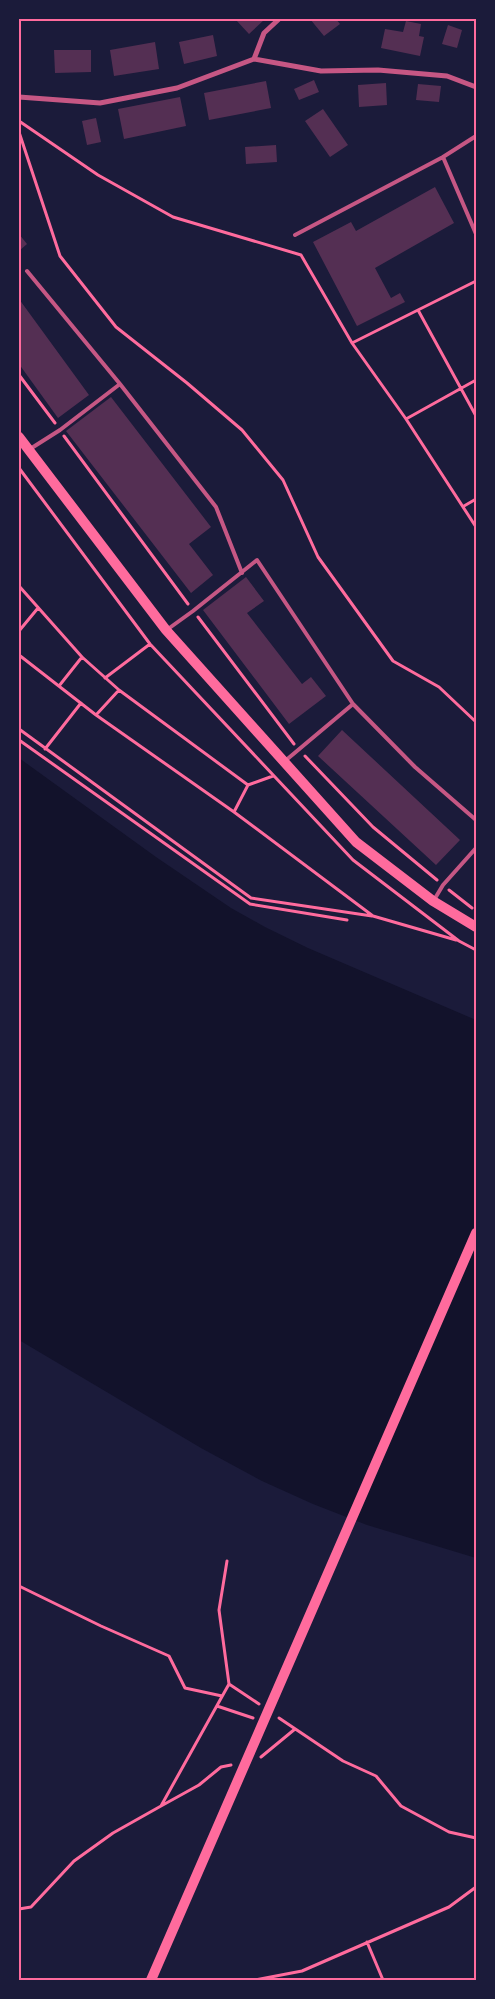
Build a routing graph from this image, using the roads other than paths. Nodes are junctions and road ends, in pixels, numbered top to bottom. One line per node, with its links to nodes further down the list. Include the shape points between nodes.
1 (279, 19): 2 (street, via 264,33)
2 (254, 59): 3 (street, via 321,71 378,70 447,76); 4 (street, via 177,88 100,103)
3 (476, 87)
4 (19, 97)
5 (476, 136): 6 (lane)
6 (443, 157): 7 (lane); 8 (lane)
7 (476, 234)
8 (295, 235)
9 (27, 271): 10 (lane)
10 (120, 384): 12 (lane); 13 (lane, via 216,507)
11 (19, 437): 12 (main road)
12 (28, 450): 14 (main road)
13 (242, 573): 14 (lane); 15 (lane, via 257,560)
14 (166, 630): 16 (main road)
15 (352, 704): 16 (lane); 17 (lane, via 415,767)
16 (283, 762): 19 (main road, via 356,842)
17 (476, 820)
18 (476, 848): 19 (lane)
19 (433, 901): 20 (main road)
20 (476, 927)
21 (476, 1233): 22 (main road)
22 (151, 1980)

